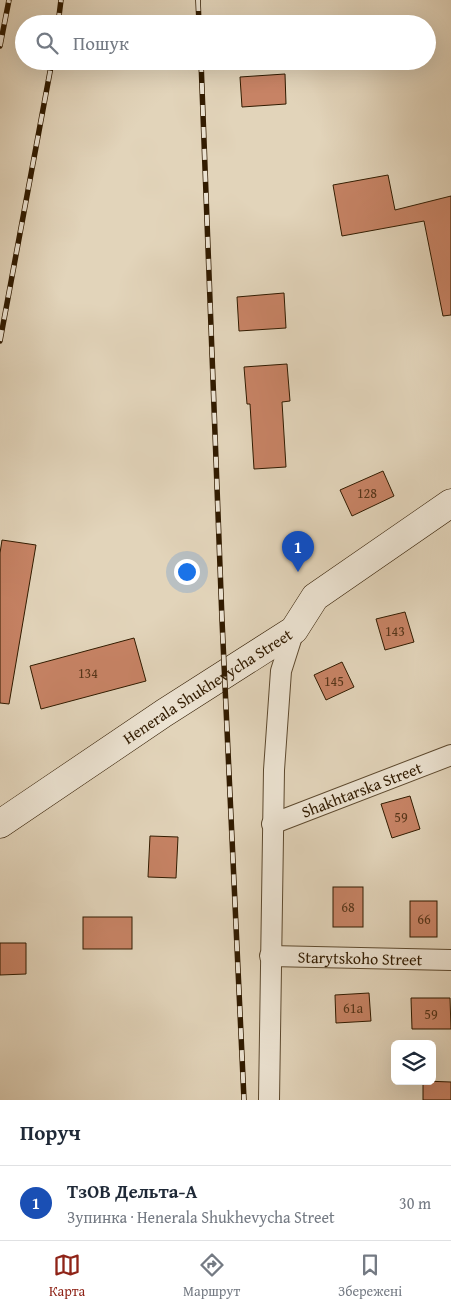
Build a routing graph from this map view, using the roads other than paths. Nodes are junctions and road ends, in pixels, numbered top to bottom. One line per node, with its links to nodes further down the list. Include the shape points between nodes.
1 (451, 502): 2 (street, Henerala Shukhevycha Street, via 315,597)
2 (294, 630): 4 (street, Henerala Shukhevycha Street); 5 (street, via 281,671)
3 (451, 755): 5 (street, Shakhtarska Street)
4 (0, 824)
5 (272, 824): 6 (street)
6 (270, 956): 7 (street, Starytskoho Street); 8 (street)
7 (451, 960)
8 (268, 1100)

